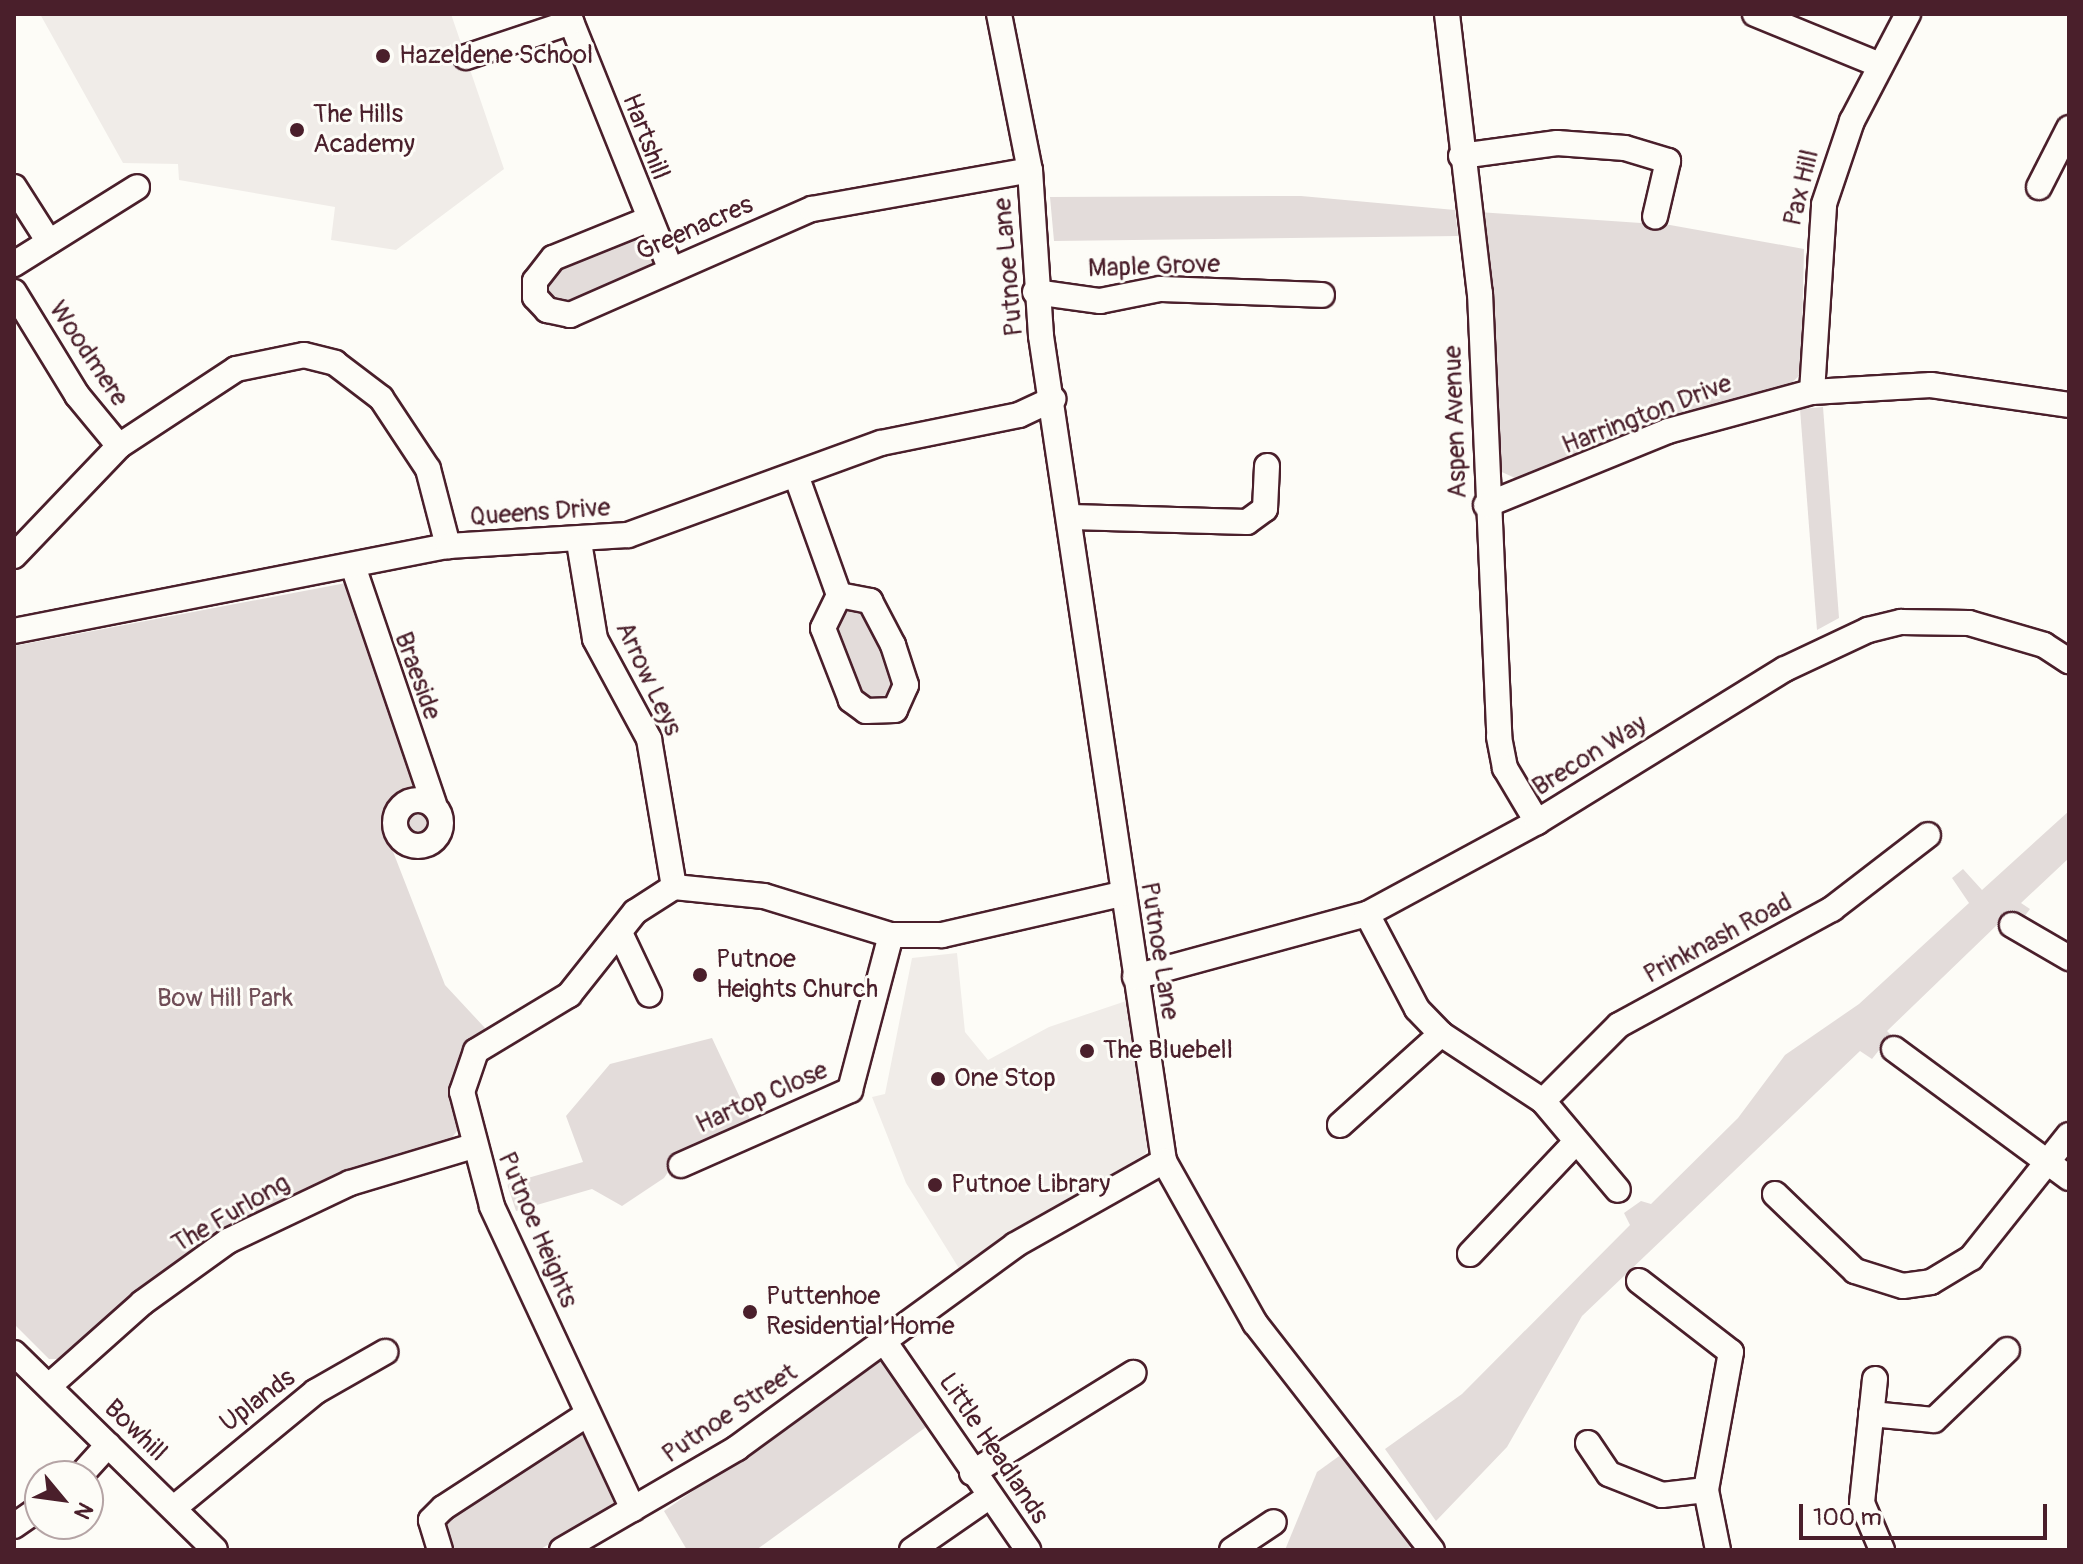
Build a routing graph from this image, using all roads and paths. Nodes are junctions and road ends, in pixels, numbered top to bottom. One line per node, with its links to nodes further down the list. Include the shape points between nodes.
1 (999, 14): 10 (street, Putnoe Lane)
2 (1447, 14): 9 (street, Aspen Avenue)
3 (1755, 14): 7 (street)
4 (1908, 14): 7 (street, Pax Hill)
5 (569, 18): 6 (street, Hartshill); 15 (street, Hartshill)
6 (466, 57)
7 (1880, 65): 22 (street, Pax Hill, via 1847,132 1824,204)
8 (2069, 128): 13 (street)
9 (1461, 156): 14 (street, via 1557,143 1625,148 1668,161); 28 (street, Aspen Avenue, via 1480,293)
10 (1030, 170): 18 (street, Greenacres, via 858,196); 20 (street, Putnoe Lane)
11 (14, 187): 16 (street)
12 (137, 187): 16 (street)
13 (2039, 187)
14 (1655, 217)
15 (647, 220): 18 (street, Hartshill); 18 (street, Greenacres, via 553,258 535,281 535,297 547,310 570,315)
16 (49, 242): 17 (street)
17 (14, 264)
18 (671, 270)
19 (14, 292): 25 (street, Woodmere, via 77,395)
20 (1035, 292): 21 (street, Maple Grove, via 1100,301 1160,289); 23 (street, Putnoe Lane)
21 (1322, 295)
22 (1812, 392): 24 (street, Harrington Drive, via 1931,385); 28 (street, Harrington Drive, via 1668,431)
23 (1054, 399): 27 (street, Queens Drive, via 1019,415 881,443); 29 (street, Putnoe Lane)
24 (2069, 405)
25 (119, 446): 31 (street, via 236,369 275,357 335,363 381,398 428,469); 32 (street)
26 (1267, 466): 29 (street, via 1265,509 1247,522)
27 (796, 475): 30 (street, Queens Drive, via 628,535); 34 (street)
28 (1486, 505): 38 (street, Aspen Avenue, via 1499,737 1505,768)
29 (1071, 517): 41 (street, Putnoe Lane)
30 (579, 542): 31 (street, Queens Drive); 40 (street, Arrow Leys, via 595,639 652,750)
31 (448, 546): 33 (street, Queens Drive)
32 (14, 556)
33 (353, 566): 35 (street, Queens Drive); 37 (street, Braeside)
34 (839, 595): 34 (street, via 870,601 880,615 904,672 905,697 895,710 866,711 851,700 823,628)
35 (14, 631)
36 (2069, 661): 38 (street, Brecon Way, via 2044,645 1969,623 1901,622 1868,630 1785,669)
37 (434, 804)
38 (1537, 822): 42 (street, Brecon Way)
39 (1928, 835): 51 (street, Prinknash Road, via 1832,909 1619,1025)
40 (674, 887): 44 (street, Putnoe Heights, via 635,912); 45 (street, via 764,896)
41 (1121, 894): 45 (street, via 942,935); 47 (street, Putnoe Lane)
42 (1367, 914): 47 (street, Brecon Way); 49 (street, via 1417,1009)
43 (2012, 925): 46 (street)
44 (620, 933): 48 (street); 55 (street, Putnoe Heights, via 569,995 476,1051 462,1092)
45 (891, 935): 58 (street, Hartop Close, via 850,1090)
46 (2069, 958)
47 (1135, 977): 56 (street, Putnoe Lane)
48 (649, 994)
49 (1441, 1034): 51 (street); 52 (street)
50 (1894, 1049): 57 (street)
51 (1543, 1101): 54 (street)
52 (1340, 1125)
53 (2069, 1135): 57 (street)
54 (1576, 1142): 60 (street); 62 (street)
55 (473, 1146): 70 (street, The Furlong, via 350,1183 228,1241 142,1303); 71 (street, Putnoe Heights, via 492,1206)
56 (1164, 1161): 64 (street, Putnoe Street, via 1015,1245); 88 (street, Putnoe Lane, via 1255,1323)
57 (2048, 1162): 59 (street); 61 (street, via 1953,1274 1903,1286 1855,1271)
58 (681, 1165)
59 (2069, 1178)
60 (1618, 1190)
61 (1775, 1194)
62 (1470, 1254)
63 (1639, 1281): 77 (street, via 1668,1292 1735,1344)
64 (884, 1341): 76 (street, Little Headlands); 80 (street, Putnoe Street, via 737,1448)
65 (2007, 1350): 72 (street, via 1934,1420)
66 (385, 1352): 79 (street, Uplands, via 315,1392)
67 (14, 1353): 70 (street, Bowhill)
68 (1133, 1373): 76 (street)
69 (1875, 1379): 72 (street)
70 (49, 1386): 74 (street, Bowhill)
71 (588, 1414): 80 (street, Putnoe Heights); 83 (street, via 443,1508 431,1520)
72 (1871, 1414): 90 (street, via 1862,1503)
73 (1588, 1443): 77 (street, via 1609,1474 1649,1490)
74 (108, 1445): 75 (street); 79 (street, Bowhill)
75 (94, 1460)
76 (972, 1473): 78 (street, Little Headlands)
77 (1706, 1490): 89 (street)
78 (987, 1498): 85 (street); 86 (street, Little Headlands)
79 (174, 1508): 82 (street, Bowhill)
80 (633, 1509): 84 (street, Putnoe Street)
81 (1274, 1522): 87 (street)
82 (215, 1550)
83 (440, 1550)
84 (562, 1550)
85 (912, 1550)
86 (1028, 1550)
87 (1232, 1550)
88 (1432, 1550)
89 (1718, 1550)
90 (1882, 1550)

